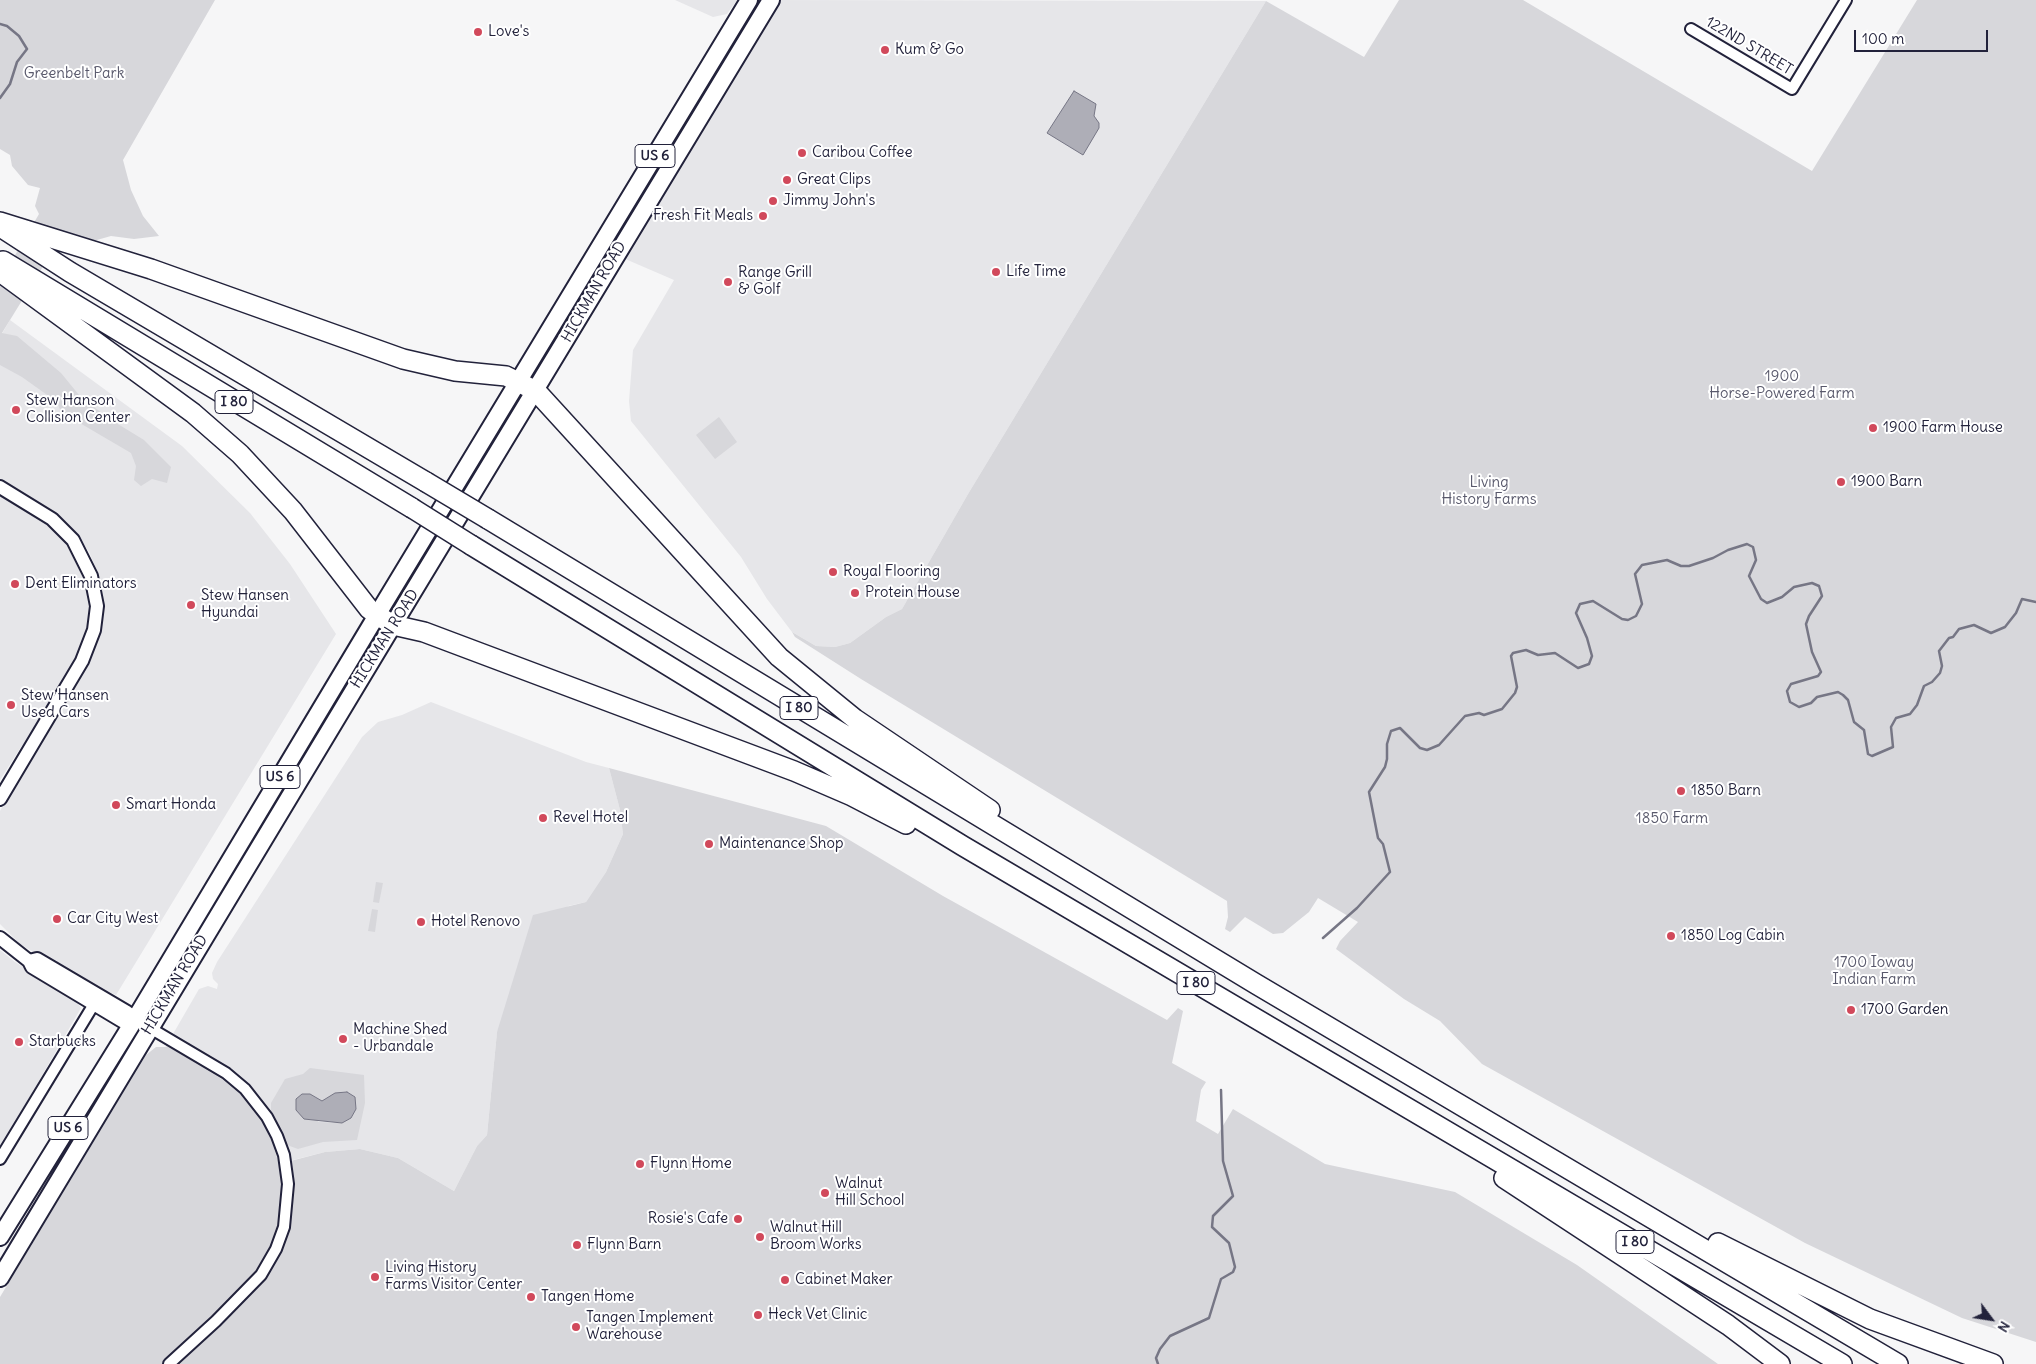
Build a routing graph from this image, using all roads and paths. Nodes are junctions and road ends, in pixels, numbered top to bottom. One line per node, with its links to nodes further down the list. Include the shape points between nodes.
1 (748, 0): 10 (main road, HICKMAN ROAD / US 6)
2 (771, 0): 11 (main road, HICKMAN ROAD / US 6)
3 (1846, 0): 4 (street, 122ND STREET, via 1792,89)
4 (1691, 30)
5 (0, 222): 10 (highway, via 85,248 403,358 455,371 506,376)
6 (0, 227): 17 (highway, I 80, bridge)
7 (0, 260): 9 (highway, I 80)
8 (0, 272): 9 (highway)
9 (52, 301): 13 (highway, via 240,454 293,511); 16 (highway, I 80, bridge, via 412,508)
10 (518, 381): 11 (highway); 13 (main road, HICKMAN ROAD / US 6)
11 (536, 391): 14 (main road, HICKMAN ROAD / US 6); 17 (highway, via 779,657 856,719)
12 (0, 487): 15 (street, via 52,519 73,540 91,576 97,606 94,630 85,656)
13 (376, 615): 14 (highway); 21 (main road, HICKMAN ROAD / US 6)
14 (393, 625): 16 (highway, via 424,632 794,771 852,796 928,836); 22 (main road, HICKMAN ROAD / US 6)
15 (0, 799)
16 (963, 846): 23 (highway, I 80)
17 (1111, 897): 25 (highway, I 80)
18 (0, 938): 19 (street)
19 (29, 961): 20 (street, via 32,967); 21 (street, via 37,959 127,1012)
20 (94, 1004): 21 (street, via 122,1020); 24 (street)
21 (135, 1020): 22 (street); 26 (main road, HICKMAN ROAD / US 6)
22 (150, 1028): 27 (main road, HICKMAN ROAD / US 6); 28 (street, via 226,1073 244,1089 267,1117 277,1136 284,1155 288,1184 284,1227 276,1250 261,1275)
23 (1428, 1120): 29 (highway, via 1504,1178 1728,1325); 30 (highway, I 80)
24 (0, 1159)
25 (1565, 1166): 31 (highway, I 80); 32 (highway, via 1834,1302 1878,1322)
26 (0, 1236)
27 (0, 1278)
28 (169, 1364)
29 (1780, 1364)
30 (1842, 1364)
31 (1898, 1364)
32 (1993, 1364)

